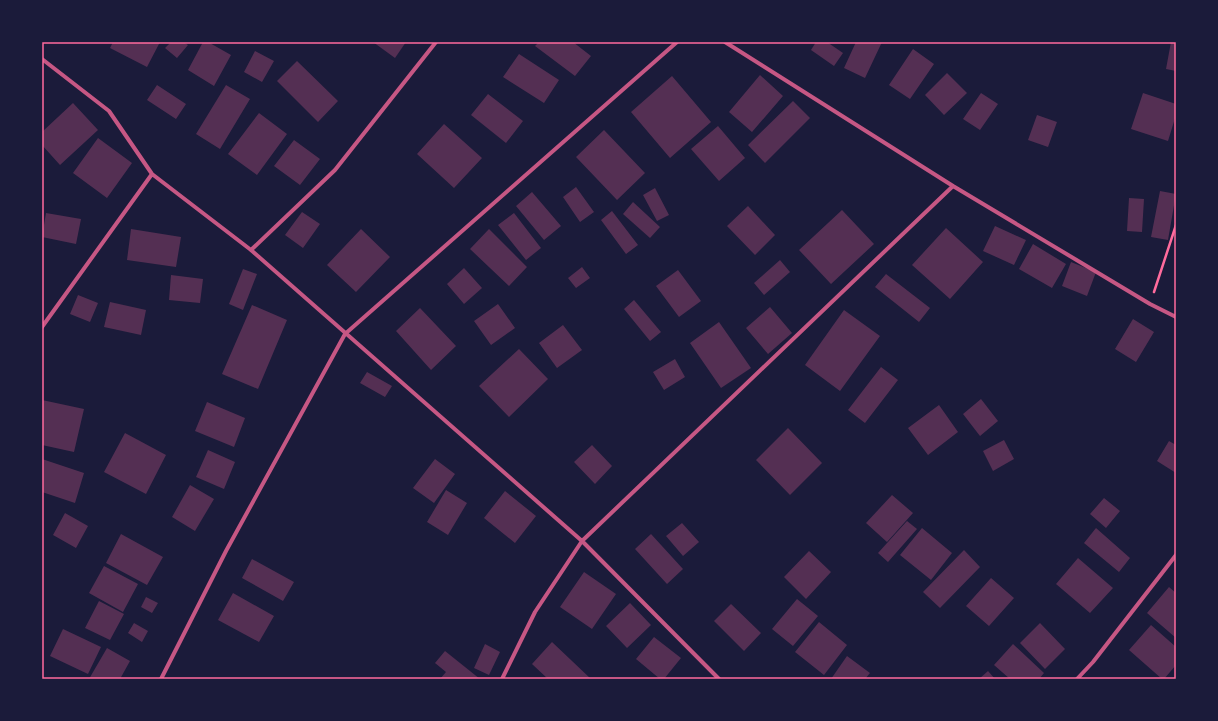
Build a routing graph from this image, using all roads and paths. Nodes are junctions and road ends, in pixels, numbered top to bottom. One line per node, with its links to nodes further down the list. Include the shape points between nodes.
1 (436, 42): 8 (street, via 335,170)
2 (677, 42): 12 (street)
3 (725, 42): 6 (street)
4 (42, 59): 5 (street, via 109,111)
5 (152, 174): 8 (street); 11 (street)
6 (953, 186): 9 (street); 13 (street)
7 (1176, 224): 9 (path)
8 (251, 250): 12 (street)
9 (1150, 304): 10 (street)
10 (1176, 317)
11 (42, 327)
12 (345, 334): 13 (street); 15 (street, via 226,551)
13 (582, 541): 16 (street, via 535,612); 17 (street)
14 (1176, 555): 18 (street)
15 (161, 679)
16 (502, 679)
17 (719, 679)
18 (1077, 679)

